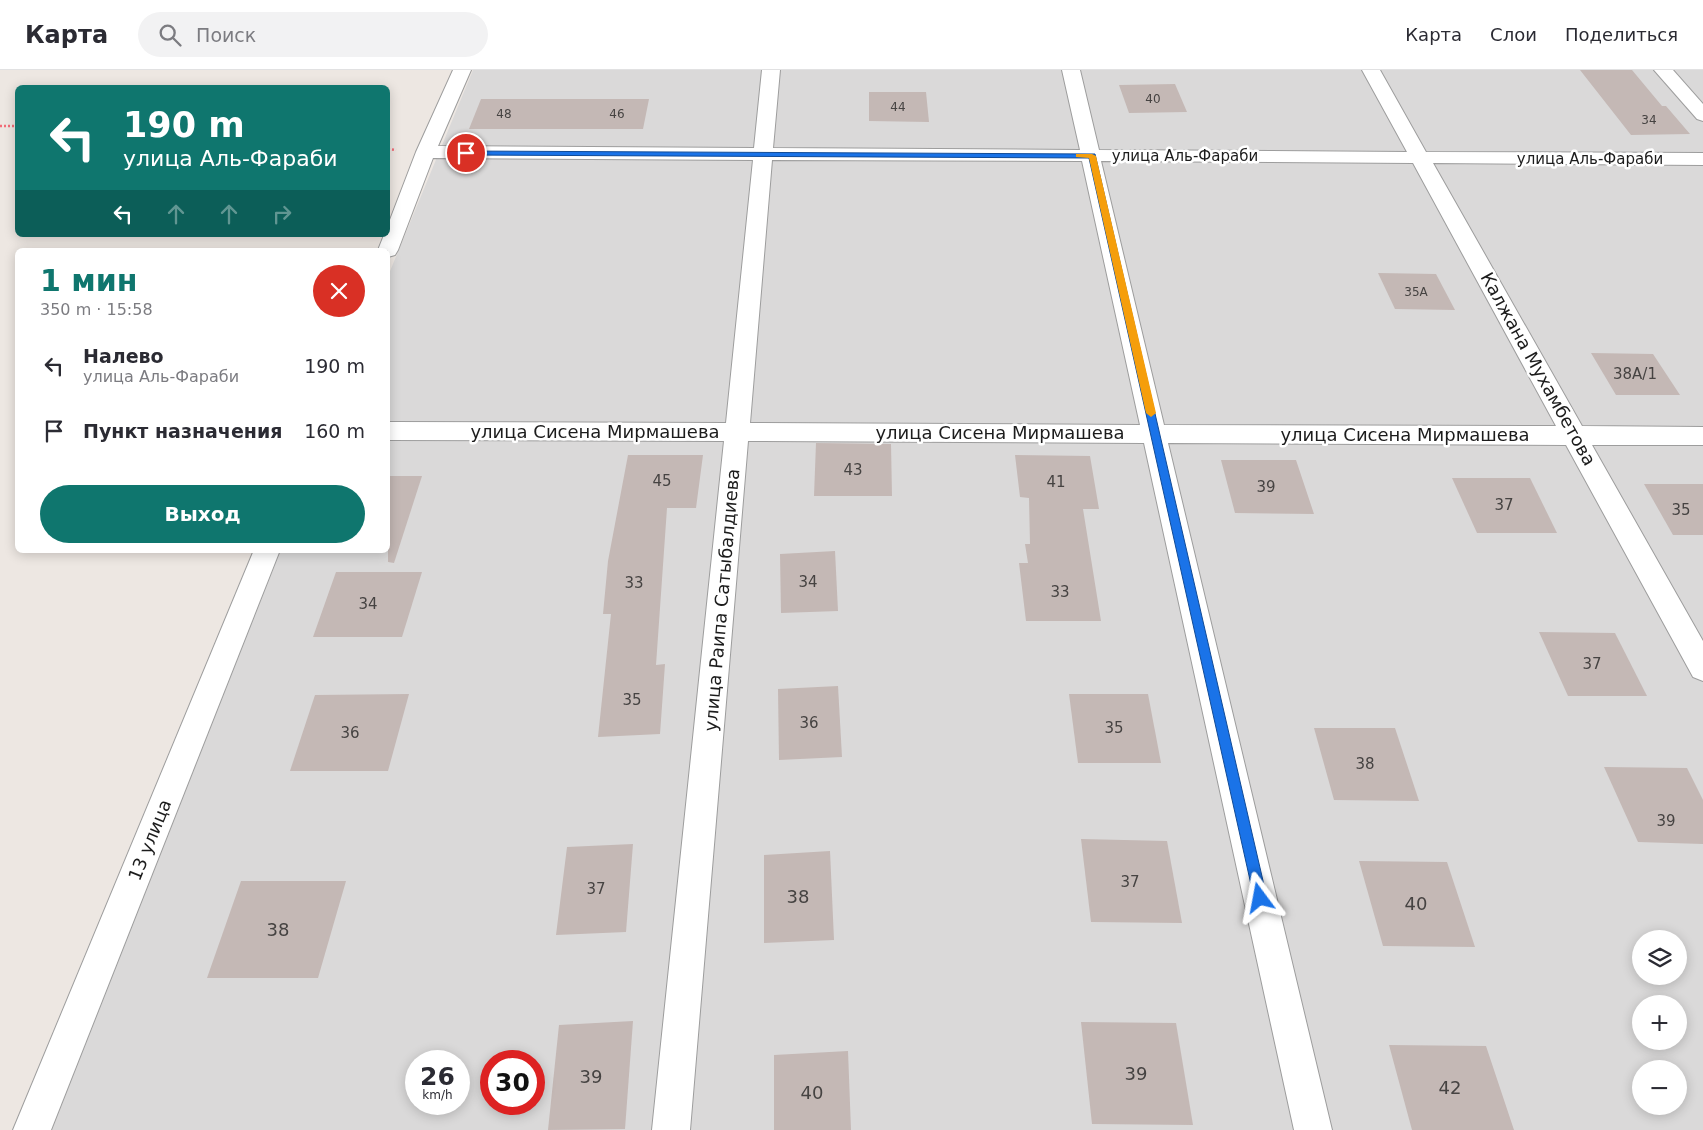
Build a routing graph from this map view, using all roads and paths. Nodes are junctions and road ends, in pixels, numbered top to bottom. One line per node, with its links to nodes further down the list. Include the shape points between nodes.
1 (462, 70): 9 (street)
2 (771, 70): 10 (street, улица Раипа Сатыбалдиева)
3 (1072, 70): 11 (street)
4 (1372, 70): 12 (street, Калжана Мухамбетова)
5 (1663, 70): 6 (street)
6 (1703, 115)
7 (0, 126): 8 (path)
8 (15, 126)
9 (426, 152): 10 (street, улица Аль-Фараби); 14 (street)
10 (764, 154): 11 (street, улица Аль-Фараби); 16 (street, улица Раипа Сатыбалдиева)
11 (1092, 156): 12 (street, улица Аль-Фараби); 17 (street)
12 (1421, 158): 13 (street, улица Аль-Фараби); 18 (street, Калжана Мухамбетова)
13 (1703, 159)
14 (389, 248)
15 (390, 431): 16 (street, улица Сисена Мирмашева)
16 (738, 432): 17 (street, улица Сисена Мирмашева); 23 (street, улица Раипа Сатыбалдиева)
17 (1156, 434): 18 (street, улица Сисена Мирмашева); 24 (street)
18 (1574, 435): 19 (street, улица Сисена Мирмашева); 21 (street, Калжана Мухамбетова)
19 (1703, 436)
20 (266, 553): 22 (street, 13 улица)
21 (1703, 668)
22 (32, 1130)
23 (672, 1130)
24 (1313, 1130)

